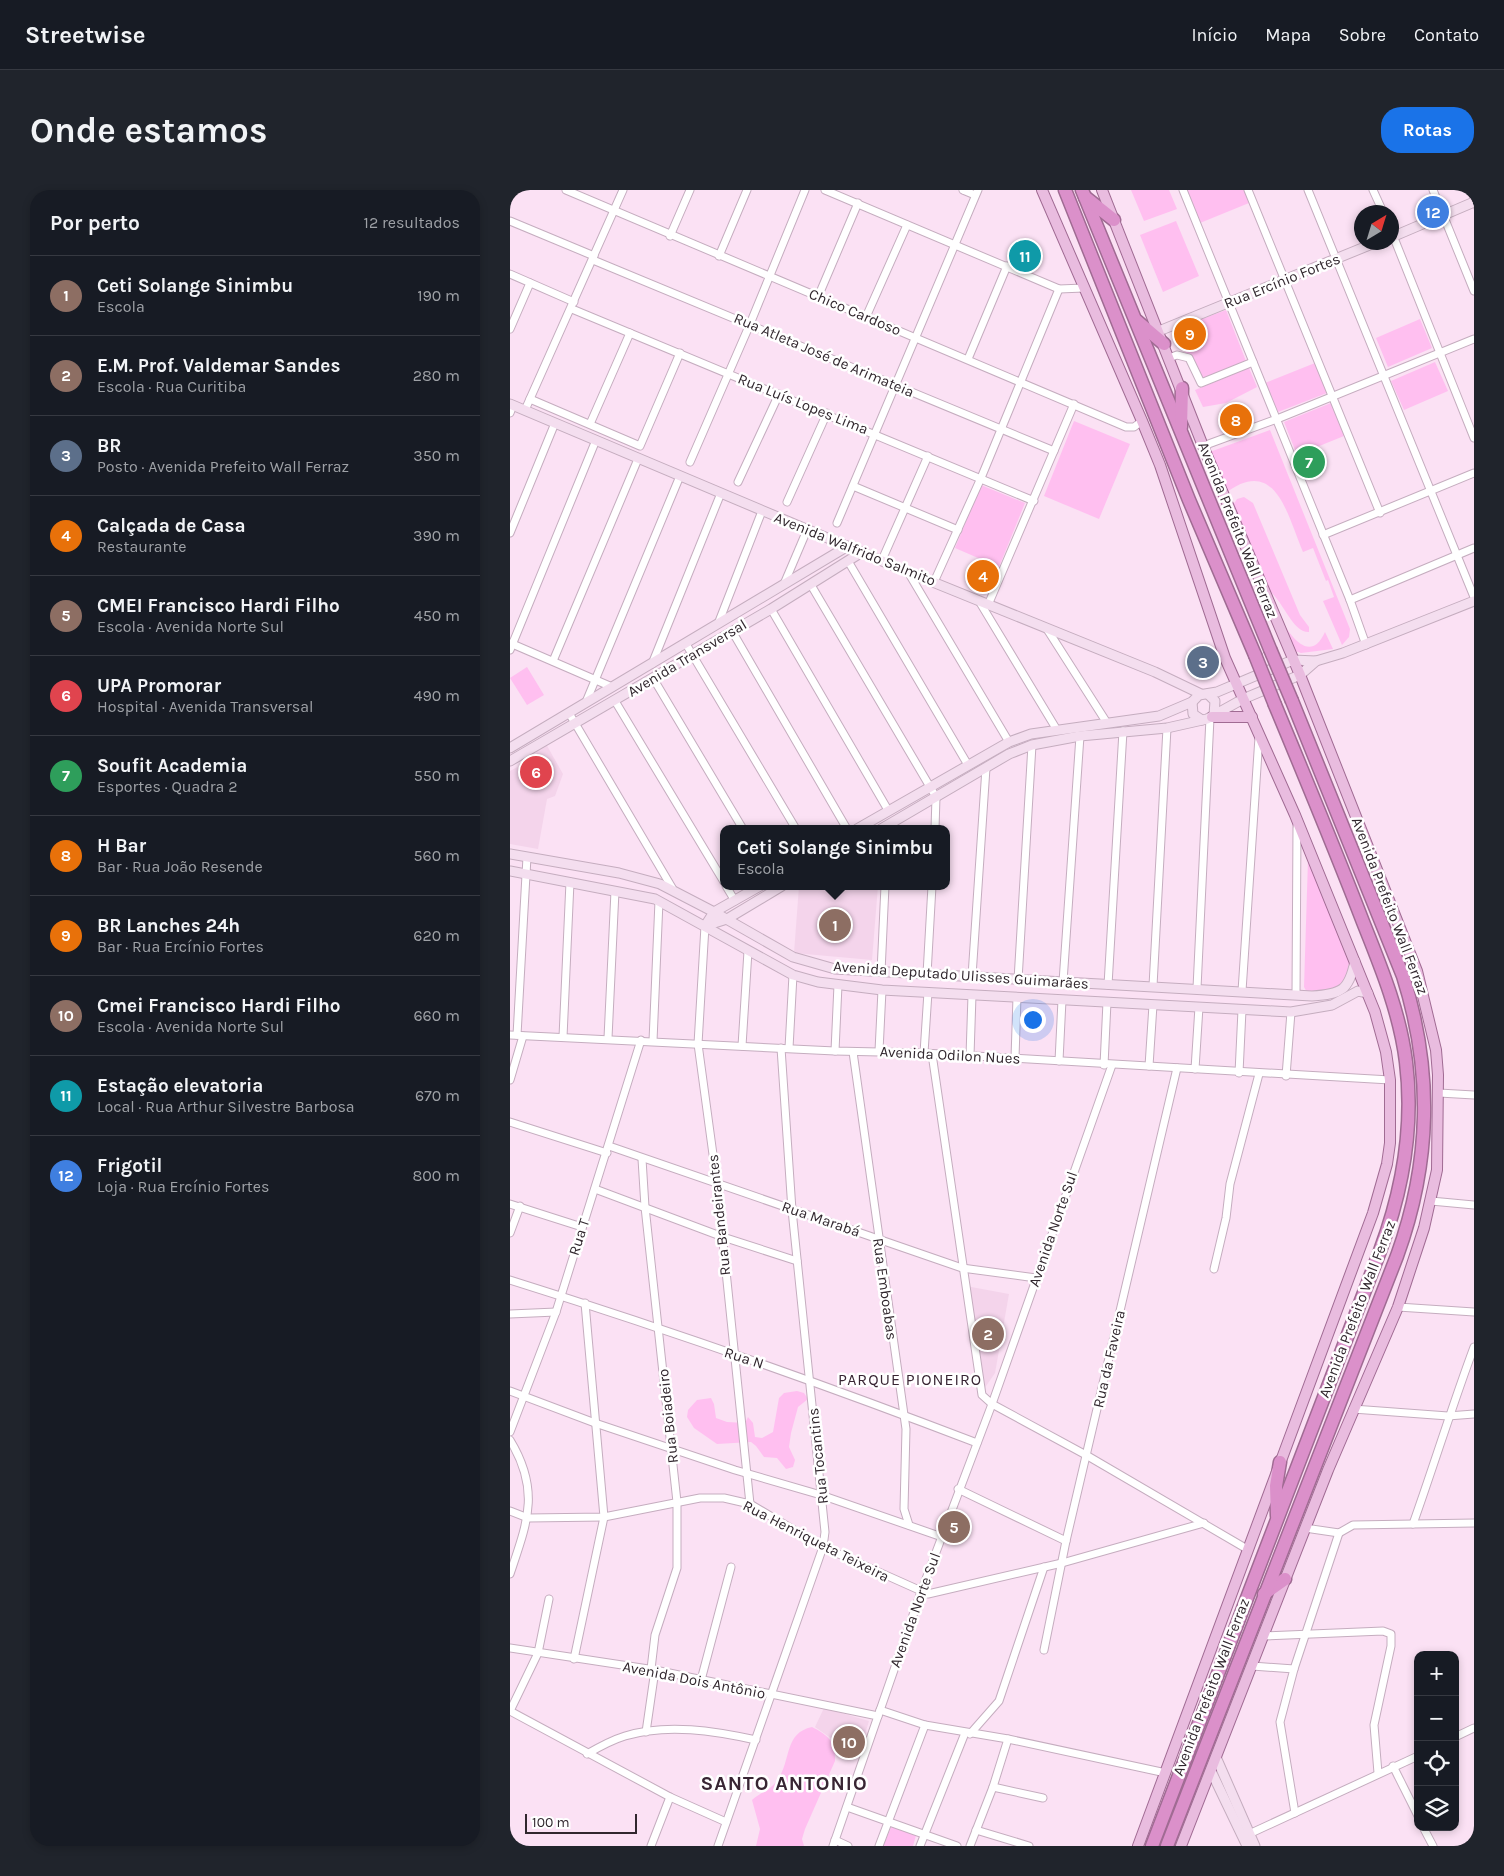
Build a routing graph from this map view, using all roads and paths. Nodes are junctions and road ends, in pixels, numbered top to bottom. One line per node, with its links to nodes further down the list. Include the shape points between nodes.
1 (566, 190): 21 (street, Chico Cardoso)
2 (623, 190): 21 (street)
3 (690, 190): 27 (street)
4 (748, 190): 31 (street)
5 (805, 190): 36 (street)
6 (825, 190): 19 (street)
7 (963, 190): 16 (street)
8 (1042, 190): 39 (main road, Avenida Prefeito Wall Ferraz)
9 (1064, 190): 290 (highway, Avenida Prefeito Wall Ferraz, bridge, via 1344,871 1387,982 1401,1034 1408,1087 1407,1130 1403,1169 1391,1222)
10 (1102, 190): 23 (main road, Avenida Prefeito Wall Ferraz)
11 (1183, 190): 43 (street)
12 (1248, 190): 37 (street)
13 (1308, 190): 33 (street)
14 (1374, 190): 20 (street)
15 (1433, 190): 22 (street)
16 (976, 192): 28 (street)
17 (1083, 194): 23 (highway); 46 (highway, Avenida Prefeito Wall Ferraz)
18 (1474, 202): 22 (street)
19 (858, 204): 25 (street); 42 (street)
20 (1380, 205)
21 (614, 211): 27 (street, Chico Cardoso); 32 (street)
22 (1443, 215): 26 (street); 41 (street)
23 (1114, 220): 49 (main road, Avenida Prefeito Wall Ferraz)
24 (510, 221): 32 (street, Rua Atleta José de Arimateia)
25 (907, 225): 28 (street); 45 (street)
26 (1399, 232)
27 (670, 236): 31 (street, Chico Cardoso)
28 (954, 244): 34 (street); 51 (street)
29 (1358, 250): 33 (street, Rua Ercínio Fortes)
30 (1398, 250): 55 (street)
31 (719, 256): 36 (street, Chico Cardoso)
32 (594, 258): 44 (street); 47 (street, Rua Atleta José de Arimateia)
33 (1336, 259): 37 (street, Rua Ercínio Fortes); 60 (street)
34 (1007, 266): 40 (street); 57 (street)
35 (510, 274): 38 (street, Rua Luís Lopes Lima)
36 (768, 277): 42 (street, Chico Cardoso); 47 (street)
37 (1286, 281): 43 (street, Rua Ercínio Fortes); 65 (street)
38 (530, 283): 44 (street, Rua Luís Lopes Lima); 48 (street)
39 (1084, 288): 40 (street); 72 (main road, Avenida Prefeito Wall Ferraz)
40 (1059, 289): 61 (street)
41 (1474, 291)
42 (818, 297): 45 (street, Chico Cardoso)
43 (1229, 303): 49 (street, Rua Ercínio Fortes); 58 (street)
44 (573, 305): 50 (street, Rua Luís Lopes Lima); 66 (street)
45 (866, 317): 51 (street, Chico Cardoso)
46 (1134, 319): 53 (highway); 77 (highway, Avenida Prefeito Wall Ferraz)
47 (750, 324): 59 (street); 62 (street, Rua Atleta José de Arimateia)
48 (510, 329)
49 (1159, 331): 53 (main road, Avenida Prefeito Wall Ferraz)
50 (630, 333): 54 (street, Rua Luís Lopes Lima); 74 (street)
51 (916, 338): 57 (street, Chico Cardoso); 62 (street)
52 (1474, 339): 55 (street)
53 (1164, 344): 56 (main road, Avenida Prefeito Wall Ferraz)
54 (680, 354): 59 (street, Rua Luís Lopes Lima); 74 (street, via 640,446)
55 (1440, 354): 60 (street); 78 (street)
56 (1169, 358): 58 (street, via 1178,355 1189,358 1201,383); 63 (main road, Avenida Prefeito Wall Ferraz)
57 (968, 359): 61 (street, Chico Cardoso)
58 (1253, 362): 71 (street)
59 (729, 373): 64 (street, Rua Luís Lopes Lima); 84 (street)
60 (1384, 376): 65 (street); 90 (street)
61 (1020, 382): 67 (street, Chico Cardoso); 75 (street)
62 (896, 386): 75 (street, Rua Atleta José de Arimateia); 76 (street)
63 (1182, 388): 77 (highway); 80 (main road, Avenida Prefeito Wall Ferraz)
64 (779, 394): 70 (street, Rua Luís Lopes Lima); 88 (street)
65 (1333, 397): 71 (street); 96 (street)
66 (530, 399): 69 (street); 74 (street)
67 (1074, 404): 72 (street, Chico Cardoso, via 1130,428); 81 (street)
68 (511, 407): 69 (street, Avenida Walfrido Salmito)
69 (525, 410): 73 (street, Avenida Walfrido Salmito)
70 (827, 413): 76 (street, Rua Luís Lopes Lima); 93 (street)
71 (1277, 419): 80 (street); 101 (street)
72 (1142, 421): 132 (main road, Avenida Prefeito Wall Ferraz)
73 (555, 423): 79 (street, Avenida Walfrido Salmito); 100 (street)
74 (590, 424)
75 (1001, 430): 81 (street, Rua Atleta José de Arimateia); 87 (street)
76 (876, 434): 82 (street, Rua Luís Lopes Lima); 89 (street)
77 (1181, 434): 307 (highway, Avenida Prefeito Wall Ferraz, bridge, via 1402,976 1412,1005 1423,1063 1424,1131 1420,1170 1407,1228)
78 (1474, 438)
79 (596, 440): 83 (street, Avenida Walfrido Salmito); 123 (street)
80 (1203, 446): 125 (main road, Avenida Prefeito Wall Ferraz)
81 (1054, 451): 92 (street)
82 (928, 456): 87 (street, Rua Luís Lopes Lima); 94 (street)
83 (638, 458): 86 (street, Avenida Walfrido Salmito); 127 (street)
84 (690, 462)
85 (1474, 473): 90 (street)
86 (680, 476): 91 (street, Avenida Walfrido Salmito); 131 (street)
87 (981, 478): 92 (street, Rua Luís Lopes Lima); 99 (street)
88 (738, 482)
89 (853, 486): 94 (street); 97 (street)
90 (1431, 491): 96 (street); 105 (street)
91 (721, 493): 95 (street, Avenida Walfrido Salmito); 128 (street)
92 (1034, 501): 116 (street)
93 (787, 502)
94 (906, 508): 99 (street); 106 (street)
95 (762, 511): 98 (street, Avenida Walfrido Salmito); 118 (street)
96 (1380, 513): 101 (street)
97 (837, 523)
98 (807, 530): 102 (street, Avenida Walfrido Salmito); 110 (street)
99 (958, 530): 109 (street)
100 (510, 533)
101 (1323, 535): 113 (street)
102 (848, 546): 104 (street, Avenida Walfrido Salmito); 110 (street, Avenida Transversal)
103 (1474, 548): 105 (street)
104 (862, 552): 106 (street, Avenida Walfrido Salmito); 107 (street, Avenida Transversal)
105 (1456, 555): 112 (street); 113 (street)
106 (882, 560): 108 (street, Avenida Walfrido Salmito)
107 (848, 561): 111 (street, Avenida Transversal); 153 (street)
108 (908, 572): 109 (street, Avenida Walfrido Salmito); 149 (street)
109 (934, 582): 114 (street, Avenida Walfrido Salmito)
110 (784, 585): 118 (street, Avenida Transversal)
111 (811, 585): 117 (street, Avenida Transversal); 155 (street)
112 (1474, 597)
113 (1350, 600): 122 (street)
114 (979, 601): 116 (street, Avenida Walfrido Salmito); 145 (street)
115 (1474, 601): 122 (street)
116 (988, 605): 119 (street, Avenida Walfrido Salmito)
117 (771, 609): 120 (street, Avenida Transversal); 157 (street)
118 (718, 624): 121 (street, Avenida Transversal)
119 (1047, 629): 134 (street, Avenida Walfrido Salmito); 143 (street)
120 (732, 632): 124 (street, Avenida Transversal); 161 (street)
121 (686, 644): 124 (street); 128 (street, Avenida Transversal)
122 (1366, 645): 126 (street)
123 (511, 646): 127 (street)
124 (692, 655): 130 (street, Avenida Transversal); 160 (street)
125 (1293, 660): 126 (street); 129 (main road, Avenida Prefeito Wall Ferraz); 132 (street)
126 (1316, 661): 129 (street)
127 (553, 662): 131 (street)
128 (652, 664): 133 (street, Avenida Transversal)
129 (1300, 675): 135 (street); 236 (main road, Avenida Prefeito Wall Ferraz, via 1418,971 1436,1050)
130 (653, 678): 136 (street, Avenida Transversal); 159 (street)
131 (596, 680): 133 (street); 137 (street)
132 (1236, 684): 134 (street); 135 (main road, Avenida Prefeito Wall Ferraz)
133 (612, 687): 137 (street, Avenida Transversal)
134 (1204, 694): 138 (street); 140 (street, via 1215,701)
135 (1243, 699): 140 (street); 141 (main road, Avenida Prefeito Wall Ferraz)
136 (615, 701): 142 (street, Avenida Transversal); 169 (street)
137 (586, 702): 139 (street, Avenida Transversal)
138 (1192, 702): 140 (street, via 1192,712); 143 (street, via 1159,716)
139 (569, 713): 142 (street); 151 (street, Avenida Transversal)
140 (1209, 717): 141 (main road); 144 (street); 195 (street)
141 (1252, 717): 147 (main road, Avenida Prefeito Wall Ferraz)
142 (575, 723): 152 (street, Avenida Transversal); 177 (street)
143 (1107, 724): 145 (street)
144 (1167, 728): 146 (street); 194 (street)
145 (1057, 730): 149 (street)
146 (1122, 731): 148 (street); 192 (street)
147 (1259, 731): 158 (main road, Avenida Prefeito Wall Ferraz); 198 (street)
148 (1080, 736): 150 (street); 191 (street)
149 (1009, 742): 153 (street)
150 (1032, 745): 154 (street); 190 (street)
151 (510, 748)
152 (510, 761)
153 (968, 765): 155 (street)
154 (986, 768): 156 (street); 189 (street)
155 (929, 786): 156 (street); 157 (street)
156 (936, 797): 163 (street); 164 (street)
157 (888, 810): 162 (street)
158 (1297, 820): 184 (main road, Avenida Prefeito Wall Ferraz); 201 (street)
159 (741, 825)
160 (794, 825)
161 (846, 825)
162 (864, 825)
163 (889, 825)
164 (934, 825)
165 (510, 854): 166 (street, Avenida Deputado Ulisses Guimarães)
166 (527, 857): 168 (street); 177 (street, Avenida Deputado Ulisses Guimarães, via 642,878)
167 (510, 871): 168 (street, Avenida Deputado Ulisses Guimarães)
168 (525, 874): 170 (street, Avenida Deputado Ulisses Guimarães); 212 (street)
169 (720, 875)
170 (570, 882): 171 (street, Avenida Deputado Ulisses Guimarães); 213 (street)
171 (615, 890): 178 (street, Avenida Deputado Ulisses Guimarães); 214 (street)
172 (728, 890): 179 (street)
173 (753, 890): 179 (street)
174 (774, 890): 181 (street)
175 (886, 890): 185 (street)
176 (932, 890): 186 (street)
177 (674, 891): 180 (street, Avenida Deputado Ulisses Guimarães)
178 (659, 901): 182 (street, Avenida Deputado Ulisses Guimarães); 216 (street)
179 (735, 901): 180 (street)
180 (714, 912): 181 (street, Avenida Deputado Ulisses Guimarães); 182 (street)
181 (727, 919): 182 (street); 185 (street, Avenida Deputado Ulisses Guimarães, via 793,958 836,968)
182 (705, 926): 183 (street, Avenida Deputado Ulisses Guimarães); 217 (street, Rua Bandeirantes)
183 (748, 951): 187 (street, Avenida Deputado Ulisses Guimarães); 218 (street)
184 (1355, 961): 199 (main road, Avenida Prefeito Wall Ferraz); 203 (street, Avenida Deputado Ulisses Guimarães, via 1347,986 1341,991)
185 (881, 972): 186 (street, Avenida Deputado Ulisses Guimarães)
186 (928, 974): 188 (street, Avenida Deputado Ulisses Guimarães)
187 (793, 975): 193 (street, Avenida Deputado Ulisses Guimarães); 219 (street, Rua Tocantins)
188 (950, 975): 189 (street, Avenida Deputado Ulisses Guimarães); 200 (street)
189 (972, 976): 190 (street, Avenida Deputado Ulisses Guimarães)
190 (1018, 980): 191 (street, Avenida Deputado Ulisses Guimarães)
191 (1063, 982): 192 (street, Avenida Deputado Ulisses Guimarães)
192 (1108, 984): 194 (street, Avenida Deputado Ulisses Guimarães)
193 (838, 985): 196 (street, Avenida Deputado Ulisses Guimarães); 220 (street)
194 (1152, 986): 195 (street, Avenida Deputado Ulisses Guimarães)
195 (1197, 988): 198 (street, Avenida Deputado Ulisses Guimarães)
196 (882, 990): 197 (street, Avenida Deputado Ulisses Guimarães); 221 (street)
197 (928, 992): 200 (street, Avenida Deputado Ulisses Guimarães); 223 (street)
198 (1242, 992): 201 (street, Avenida Deputado Ulisses Guimarães)
199 (1368, 993): 210 (street, Avenida Deputado Ulisses Guimarães, via 1358,992 1332,1005); 235 (main road, Avenida Prefeito Wall Ferraz, via 1384,1045)
200 (950, 994): 202 (street, Avenida Deputado Ulisses Guimarães)
201 (1296, 994): 203 (street, Avenida Deputado Ulisses Guimarães)
202 (972, 995): 204 (street, Avenida Deputado Ulisses Guimarães); 224 (street)
203 (1312, 996): 210 (street, via 1314,1001)
204 (1017, 997): 205 (street, Avenida Deputado Ulisses Guimarães); 225 (street)
205 (1062, 1000): 206 (street, Avenida Deputado Ulisses Guimarães); 226 (street)
206 (1107, 1002): 207 (street, Avenida Deputado Ulisses Guimarães); 227 (street, Avenida Norte Sul)
207 (1152, 1005): 208 (street, Avenida Deputado Ulisses Guimarães); 228 (street)
208 (1199, 1007): 209 (street, Avenida Deputado Ulisses Guimarães); 230 (street)
209 (1242, 1010): 211 (street, Avenida Deputado Ulisses Guimarães); 231 (street)
210 (1310, 1010): 211 (street, Avenida Deputado Ulisses Guimarães)
211 (1291, 1012): 233 (street)
212 (517, 1035): 213 (street, Avenida Odilon Nues); 234 (street)
213 (563, 1037): 214 (street, Avenida Odilon Nues)
214 (608, 1038): 215 (street, Avenida Odilon Nues)
215 (642, 1040): 216 (street, Avenida Odilon Nues); 239 (street, Rua T)
216 (653, 1041): 217 (street, Avenida Odilon Nues)
217 (698, 1044): 218 (street, Avenida Odilon Nues); 241 (street, Rua Bandeirantes)
218 (742, 1046): 219 (street, Avenida Odilon Nues)
219 (785, 1048): 220 (street, Avenida Odilon Nues); 248 (street, Rua Tocantins)
220 (835, 1051): 222 (street, Avenida Odilon Nues)
221 (879, 1051): 222 (street, Avenida Odilon Nues); 223 (street, Avenida Odilon Nues)
222 (853, 1052): 252 (street, Rua Emboabas)
223 (928, 1054): 224 (street, Avenida Odilon Nues); 254 (street)
224 (970, 1056): 225 (street, Avenida Odilon Nues)
225 (1015, 1058): 226 (street, Avenida Odilon Nues)
226 (1059, 1061): 227 (street, Avenida Odilon Nues)
227 (1108, 1065): 228 (street, Avenida Odilon Nues); 256 (street, Avenida Norte Sul)
228 (1149, 1066): 229 (street, Avenida Odilon Nues)
229 (1177, 1068): 230 (street, Avenida Odilon Nues); 280 (street, Rua da Faveira)
230 (1195, 1069): 231 (street, Avenida Odilon Nues)
231 (1239, 1073): 232 (street, Avenida Odilon Nues)
232 (1259, 1074): 233 (street, Avenida Odilon Nues); 255 (street, via 1230,1184)
233 (1286, 1076): 235 (street, Avenida Odilon Nues)
234 (510, 1080)
235 (1390, 1080): 281 (main road, Avenida Prefeito Wall Ferraz, via 1390,1143 1383,1182)
236 (1439, 1093): 237 (street); 243 (main road, Avenida Prefeito Wall Ferraz, via 1436,1170)
237 (1474, 1094)
238 (510, 1122): 239 (street, Rua Marabá)
239 (608, 1150): 240 (street, Rua Marabá); 242 (street, Rua T)
240 (642, 1159): 241 (street, Rua Marabá); 247 (street, Rua Boiadeiro)
241 (717, 1184): 248 (street, Rua Marabá); 251 (street, Rua Bandeirantes)
242 (595, 1189): 247 (street); 249 (street, Rua T)
243 (1431, 1202): 245 (street); 260 (main road, Avenida Prefeito Wall Ferraz)
244 (510, 1204): 246 (street)
245 (1474, 1205)
246 (520, 1206): 249 (street); 250 (street)
247 (645, 1207): 251 (street); 264 (street, Rua Boiadeiro)
248 (792, 1210): 252 (street, Rua Marabá); 253 (street, Rua Tocantins)
249 (582, 1227): 258 (street, Rua T)
250 (510, 1233)
251 (723, 1237): 253 (street); 266 (street, Rua Bandeirantes)
252 (878, 1239): 254 (street, Rua Marabá); 272 (street, Rua Emboabas)
253 (797, 1261): 267 (street, Rua Tocantins)
254 (962, 1268): 256 (street, Rua Marabá); 270 (street, via 981,1391)
255 (1214, 1269)
256 (1036, 1278): 270 (street, Avenida Norte Sul)
257 (510, 1280): 258 (street, Rua N)
258 (561, 1296): 259 (street, Rua N); 261 (street, Rua T)
259 (585, 1303): 264 (street, Rua N); 275 (street)
260 (1398, 1307): 262 (street); 271 (main road, Avenida Prefeito Wall Ferraz)
261 (556, 1312): 263 (street); 269 (street, Rua T)
262 (1474, 1312)
263 (510, 1315)
264 (658, 1330): 266 (street, Rua N); 279 (street, Rua Boiadeiro)
265 (1474, 1347): 274 (street)
266 (734, 1355): 267 (street, Rua N); 282 (street, Rua Bandeirantes)
267 (810, 1380): 272 (street, Rua N); 284 (street, Rua Tocantins)
268 (510, 1391): 269 (street)
269 (523, 1396): 275 (street); 276 (street, Rua T)
270 (992, 1404): 278 (street, Avenida Norte Sul); 280 (street)
271 (1353, 1409): 274 (street); 295 (main road, Avenida Prefeito Wall Ferraz)
272 (903, 1414): 278 (street, Rua N); 294 (street, Rua Emboabas, via 907,1450 904,1509)
273 (1474, 1414): 274 (street)
274 (1448, 1416): 293 (street, via 1438,1456)
275 (595, 1423): 279 (street); 288 (street)
276 (510, 1432)
277 (510, 1440): 289 (street, via 524,1472 529,1496)
278 (977, 1443): 283 (street, Avenida Norte Sul)
279 (672, 1449): 282 (street); 285 (street, Rua Boiadeiro)
280 (1086, 1455): 291 (street); 298 (street, Rua da Faveira)
281 (1280, 1462): 290 (highway, via 1276,1486); 300 (main road, Avenida Prefeito Wall Ferraz)
282 (748, 1474): 284 (street); 286 (street, Rua Bandeirantes)
283 (958, 1489): 297 (street, Avenida Norte Sul); 298 (street)
284 (821, 1495): 294 (street); 299 (street, Rua Tocantins, via 825,1532)
285 (677, 1502): 286 (street, Rua Henriqueta Teixeira, via 724,1498); 288 (street, Rua Henriqueta Teixeira); 317 (street, Rua Boiadeiro, via 677,1568 655,1634)
286 (750, 1504): 299 (street, Rua Henriqueta Teixeira)
287 (510, 1511): 289 (street, Rua Henriqueta Teixeira)
288 (604, 1517): 289 (street, Rua Henriqueta Teixeira); 314 (street)
289 (528, 1518): 304 (street)
290 (1278, 1518): 358 (highway, Avenida Prefeito Wall Ferraz)
291 (1204, 1523): 300 (street); 301 (street, Rua Henriqueta Teixeira)
292 (1474, 1523): 293 (street)
293 (1413, 1524): 296 (street, via 1353,1525)
294 (909, 1525): 297 (street)
295 (1305, 1528): 296 (street); 305 (main road, Avenida Prefeito Wall Ferraz)
296 (1339, 1534): 310 (street)
297 (942, 1537): 306 (street, Avenida Norte Sul)
298 (1066, 1541): 301 (street, Rua da Faveira)
299 (823, 1547): 306 (street, Rua Henriqueta Teixeira); 319 (street, Rua Tocantins)
300 (1247, 1549): 335 (main road, Avenida Prefeito Wall Ferraz)
301 (1062, 1563): 303 (street, Rua Henriqueta Teixeira); 312 (street, Rua da Faveira)
302 (731, 1567): 318 (street)
303 (1044, 1567): 306 (street, Rua Henriqueta Teixeira, via 935,1594); 325 (street, via 998,1701)
304 (510, 1574)
305 (1285, 1580): 307 (highway); 309 (main road, Avenida Prefeito Wall Ferraz)
306 (921, 1592): 321 (street, Avenida Norte Sul)
307 (1264, 1594): 359 (highway, Avenida Prefeito Wall Ferraz)
308 (549, 1599): 313 (street)
309 (1263, 1636): 310 (street); 315 (main road, Avenida Prefeito Wall Ferraz)
310 (1304, 1636): 316 (street); 334 (street, via 1383,1631 1390,1634 1391,1646 1374,1725)
311 (510, 1648): 313 (street, Avenida Dois Antônio)
312 (1044, 1650)
313 (538, 1653): 314 (street, Avenida Dois Antônio); 320 (street)
314 (574, 1659): 317 (street, Avenida Dois Antônio)
315 (1252, 1666): 316 (street); 330 (main road, Avenida Prefeito Wall Ferraz)
316 (1294, 1669): 341 (street, via 1280,1722)
317 (653, 1670): 318 (street, Avenida Dois Antônio); 324 (street, Rua Boiadeiro)
318 (701, 1680): 319 (street, Avenida Dois Antônio)
319 (772, 1695): 321 (street, Avenida Dois Antônio); 328 (street, Rua Tocantins)
320 (510, 1711): 329 (street)
321 (879, 1713): 322 (street, Avenida Dois Antônio); 339 (street, Avenida Norte Sul)
322 (925, 1725): 325 (street, Avenida Dois Antônio); 343 (street)
323 (1474, 1728): 326 (street)
324 (646, 1732): 328 (street, via 693,1730); 329 (street, via 626,1736)
325 (967, 1733): 327 (street, Avenida Dois Antônio); 346 (street)
326 (1459, 1735)
327 (1008, 1739): 335 (street, Avenida Dois Antônio); 336 (street)
328 (756, 1740): 342 (street, Rua Tocantins)
329 (587, 1754): 337 (street)
330 (1216, 1757): 333 (main road, Avenida Prefeito Wall Ferraz); 347 (street)
331 (1414, 1758): 332 (street)
332 (1393, 1766): 334 (street); 340 (street)
333 (1211, 1771): 347 (street); 360 (main road, Avenida Prefeito Wall Ferraz)
334 (1378, 1772): 341 (street)
335 (1166, 1773): 357 (main road, Avenida Prefeito Wall Ferraz)
336 (993, 1787): 338 (street); 344 (street)
337 (670, 1797): 342 (street); 349 (street)
338 (1043, 1798)
339 (847, 1807): 343 (street); 348 (street, Avenida Norte Sul)
340 (1414, 1808)
341 (1295, 1813): 347 (street)
342 (726, 1822): 350 (street, Rua Tocantins)
343 (889, 1822): 346 (street); 352 (street)
344 (976, 1830): 355 (street); 356 (street)
345 (1425, 1831): 364 (street)
346 (925, 1834): 353 (street); 354 (street)
347 (1246, 1835): 361 (street); 362 (street); 363 (street)
348 (834, 1843): 351 (street)
349 (651, 1846)
350 (718, 1846)
351 (848, 1846)
352 (879, 1846)
353 (920, 1846)
354 (958, 1846)
355 (970, 1846)
356 (1029, 1846)
357 (1138, 1846)
358 (1152, 1846)
359 (1167, 1846)
360 (1180, 1846)
361 (1240, 1846)
362 (1248, 1846)
363 (1255, 1846)
364 (1433, 1846)

